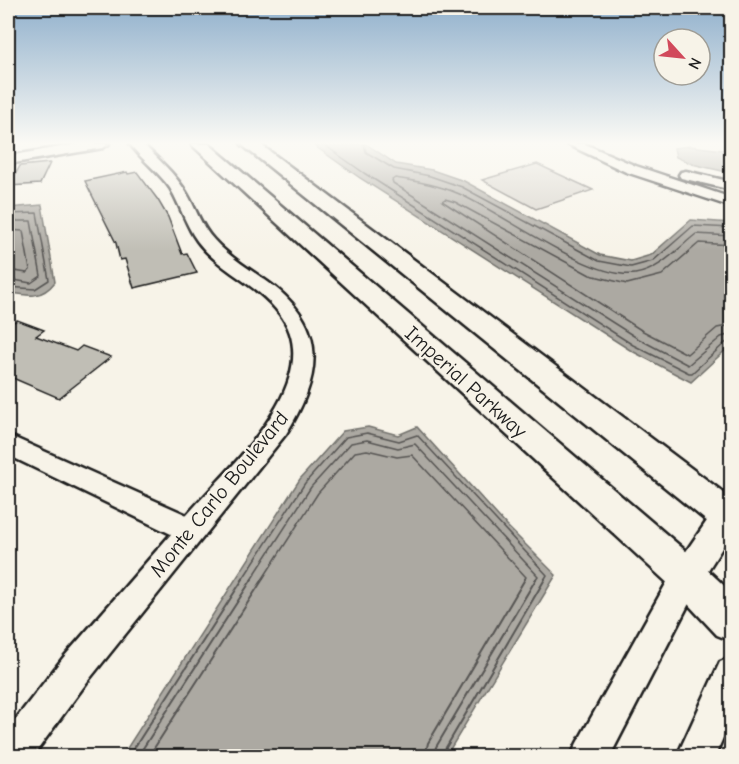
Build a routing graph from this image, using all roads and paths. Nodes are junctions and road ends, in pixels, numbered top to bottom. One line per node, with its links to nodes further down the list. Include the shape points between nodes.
1 (169, 180): 10 (street, Monte Carlo Boulevard, via 205,242 284,305 302,329 305,345 301,382 291,408)
2 (239, 180): 11 (main road, Imperial Parkway)
3 (295, 180): 9 (main road)
4 (661, 180): 7 (street)
5 (705, 180): 6 (street)
6 (732, 186)
7 (732, 203)
8 (8, 444): 10 (street)
9 (730, 515): 11 (street)
10 (190, 530): 14 (street, Monte Carlo Boulevard)
11 (687, 576): 12 (main road, Imperial Parkway); 15 (street)
12 (732, 621)
13 (732, 674): 16 (street)
14 (10, 756)
15 (590, 756)
16 (696, 756)

